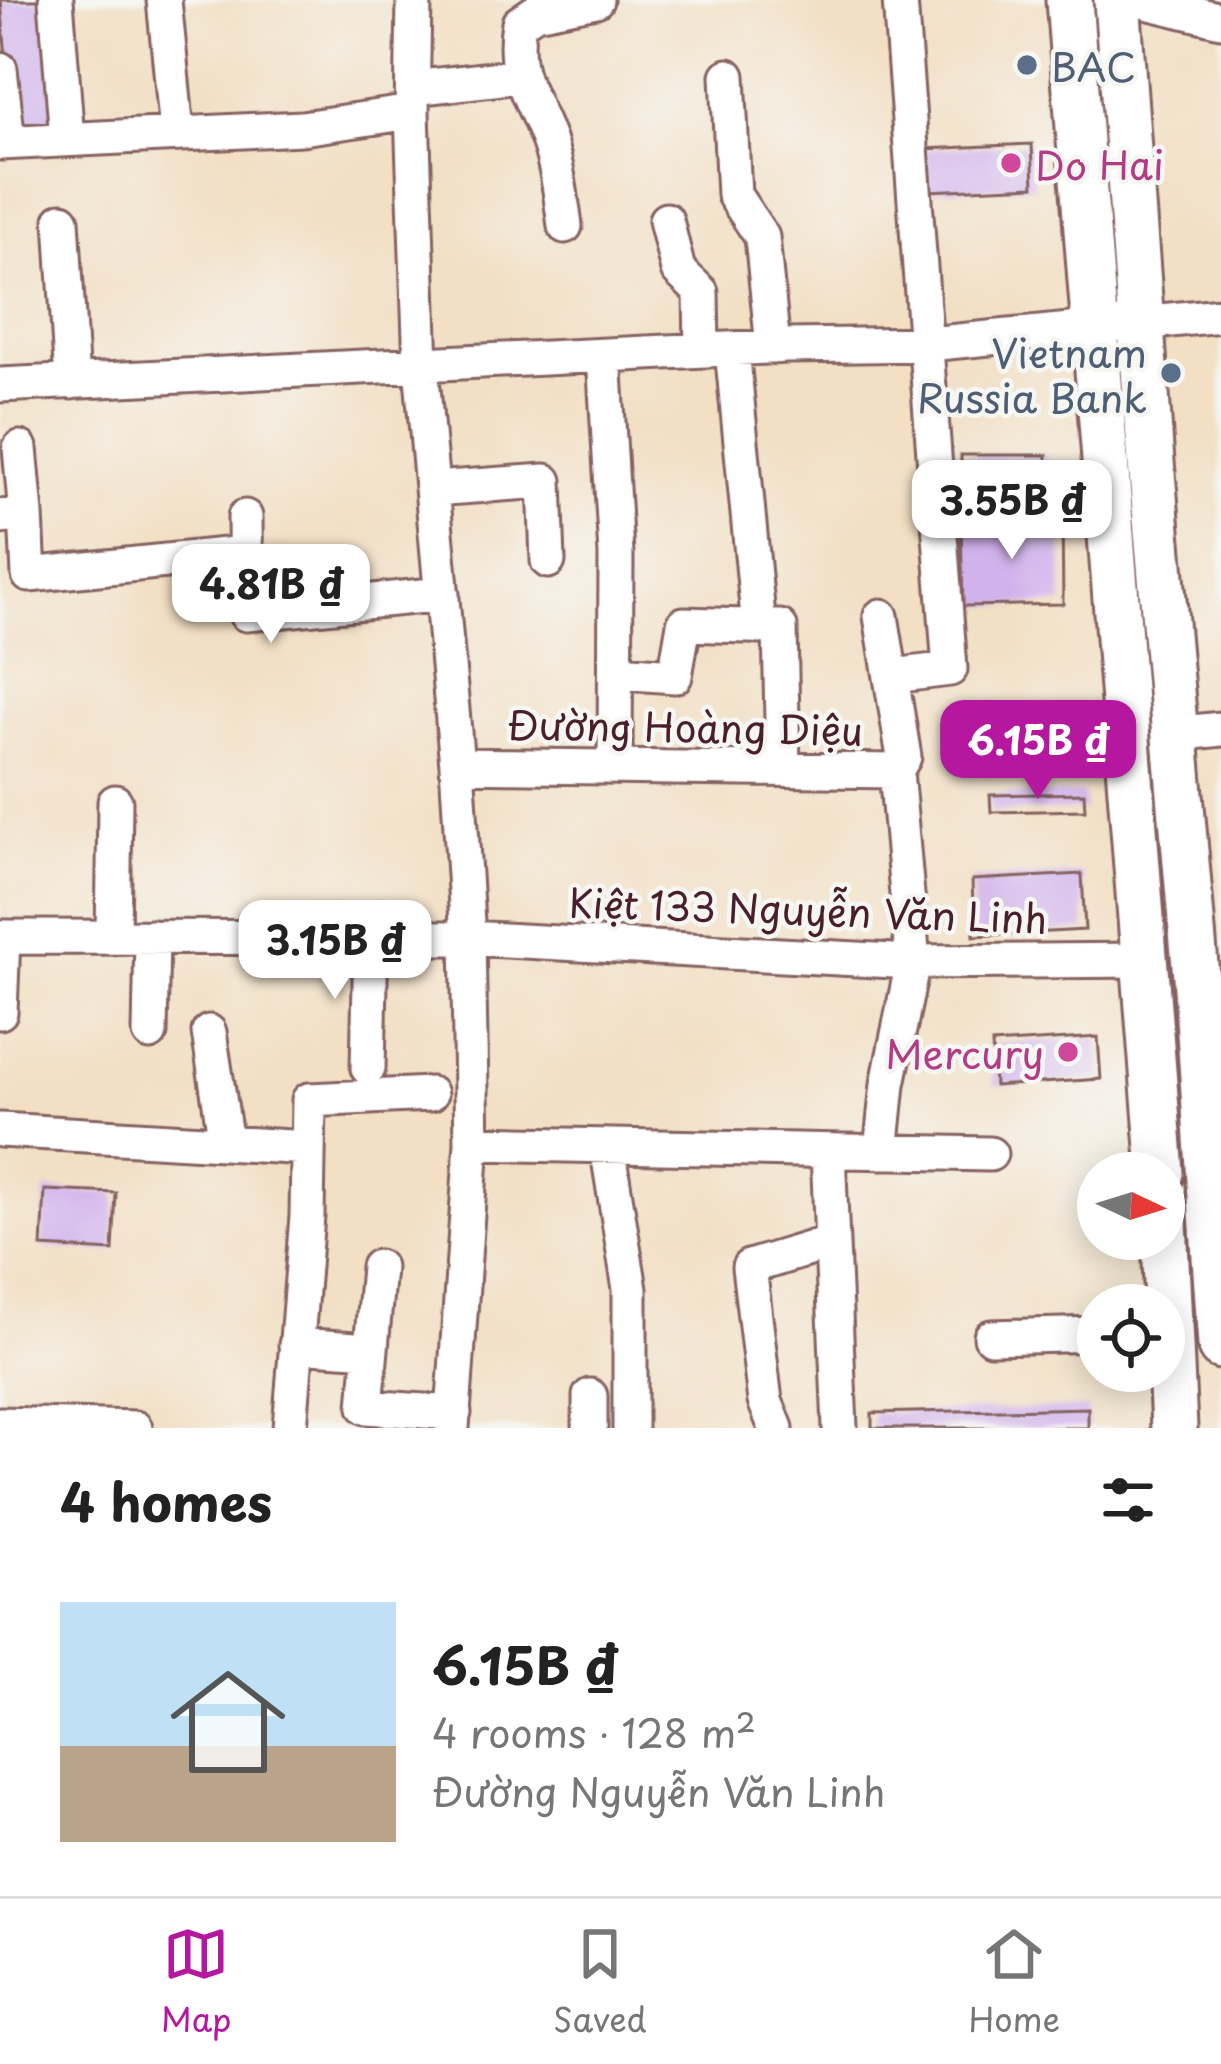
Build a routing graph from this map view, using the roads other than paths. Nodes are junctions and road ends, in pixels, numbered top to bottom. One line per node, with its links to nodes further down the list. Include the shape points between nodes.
1 (56, 0): 15 (street)
2 (164, 0): 14 (street)
3 (415, 0): 13 (street)
4 (596, 0): 11 (street, via 519,23)
5 (900, 0): 22 (street)
6 (1069, 0): 21 (main road)
7 (1117, 0): 21 (main road)
8 (1138, 0): 9 (street)
9 (1221, 20)
10 (0, 70): 16 (street)
11 (519, 76): 13 (street); 19 (street, via 546,134)
12 (728, 76): 23 (street, via 734,195 762,237)
13 (413, 100): 14 (street, via 302,128); 26 (street)
14 (177, 133): 15 (street)
15 (67, 139): 16 (street)
16 (4, 142)
17 (62, 220): 27 (street)
18 (666, 220): 24 (street, via 678,270 701,292)
19 (566, 226)
20 (1221, 315): 21 (street)
21 (1118, 325): 22 (street); 41 (main road); 53 (main road)
22 (928, 344): 23 (street); 39 (street, via 950,669)
23 (773, 347): 24 (street)
24 (717, 350): 25 (street); 37 (street)
25 (604, 356): 26 (street); 38 (street)
26 (421, 366): 27 (street); 30 (street)
27 (72, 382): 28 (street)
28 (0, 386)
29 (20, 448): 31 (street)
30 (433, 488): 34 (street, via 545,481); 35 (street)
31 (13, 516): 33 (street, via 29,575)
32 (245, 517): 33 (street)
33 (245, 553): 35 (street, via 246,614)
34 (548, 561)
35 (442, 594): 42 (street)
36 (881, 616): 39 (street, Đường Hoàng Diệu)
37 (760, 627): 38 (street, via 684,624 675,676); 44 (street, via 780,627)
38 (618, 672): 43 (street)
39 (893, 676): 45 (street, Đường Hoàng Diệu, via 904,757)
40 (1221, 730): 41 (street)
41 (1174, 734): 54 (main road)
42 (457, 765): 43 (street, Đường Hoàng Diệu); 51 (street)
43 (615, 767): 44 (street, Đường Hoàng Diệu)
44 (783, 770): 45 (street, Đường Hoàng Diệu)
45 (896, 771): 52 (street)
46 (115, 802): 48 (street)
47 (1, 937): 48 (street, Kiệt 133 Nguyễn Văn Linh); 55 (street)
48 (113, 937): 49 (street, Kiệt 133 Nguyễn Văn Linh)
49 (152, 937): 50 (street, Kiệt 133 Nguyễn Văn Linh); 57 (street)
50 (371, 938): 51 (street, Kiệt 133 Nguyễn Văn Linh); 58 (street)
51 (468, 938): 52 (street, Kiệt 133 Nguyễn Văn Linh); 62 (street)
52 (913, 962): 53 (street, Kiệt 133 Nguyễn Văn Linh); 66 (street)
53 (1146, 975): 54 (main road); 67 (main road)
54 (1197, 988): 74 (main road)
55 (0, 1012)
56 (209, 1032): 61 (street)
57 (150, 1033)
58 (368, 1068)
59 (430, 1094): 64 (street, via 309,1100)
60 (0, 1130): 61 (street)
61 (226, 1143): 64 (street)
62 (472, 1143): 63 (street); 77 (street)
63 (607, 1146): 65 (street); 81 (street, via 631,1289)
64 (308, 1148): 73 (street)
65 (829, 1151): 66 (street); 69 (street)
66 (881, 1152): 68 (street)
67 (1159, 1152)
68 (990, 1154)
69 (832, 1242): 82 (street, via 749,1268 764,1401); 83 (street)
70 (378, 1268): 75 (street)
71 (1077, 1335): 72 (street)
72 (991, 1337)
73 (296, 1345): 75 (street); 80 (street)
74 (1221, 1346)
75 (371, 1350): 77 (street, via 366,1407)
76 (1171, 1392): 84 (main road)
77 (453, 1421)
78 (0, 1424): 79 (street)
79 (135, 1428)
80 (290, 1428)
81 (631, 1428)
82 (776, 1428)
83 (840, 1428)
84 (1174, 1428)

